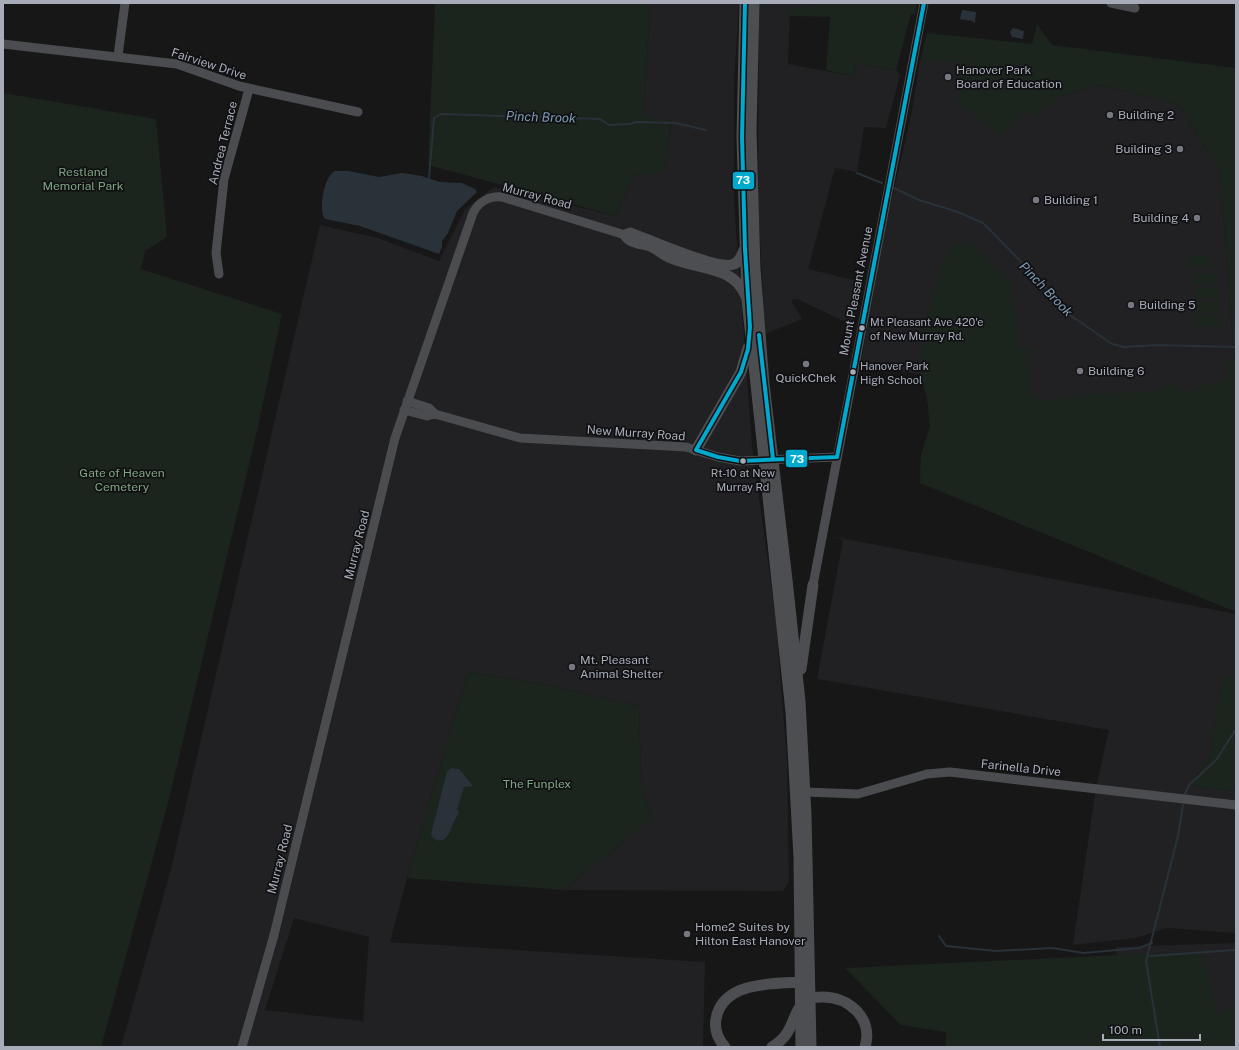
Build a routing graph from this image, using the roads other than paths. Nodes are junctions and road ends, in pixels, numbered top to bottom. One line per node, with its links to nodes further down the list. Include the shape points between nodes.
1 (125, 3): 8 (street)
2 (745, 3): 12 (main road, via 742,137)
3 (754, 3): 19 (main road, via 751,131 754,262)
4 (924, 3): 18 (street, Mount Pleasant Avenue)
5 (1112, 3): 6 (street)
6 (1135, 8)
7 (3, 44): 8 (street, Fairview Drive)
8 (118, 56): 9 (street, Fairview Drive, via 178,64)
9 (249, 89): 10 (street, Fairview Drive); 13 (street, Andrea Terrace, via 224,180 216,254)
10 (358, 112)
11 (625, 235): 12 (main road, via 630,232 675,251 724,266 738,262); 14 (main road, via 628,240 651,247 672,258 730,276 740,284); 16 (street, Murray Road, via 502,197 489,198 481,202 473,213)
12 (745, 249): 14 (main road)
13 (219, 274)
14 (747, 300): 15 (main road)
15 (750, 327): 17 (main road, via 747,357 743,368); 19 (main road)
16 (406, 406): 17 (street, New Murray Road, via 427,416 435,414 520,438 679,446); 27 (street, Murray Road, via 395,438 274,934)
17 (696, 450): 19 (street, New Murray Road, via 730,460)
18 (837, 457): 19 (street, New Murray Road); 20 (street, Mount Pleasant Avenue)
19 (768, 459): 21 (main road, via 787,580); 24 (main road, via 791,712)
20 (813, 584): 21 (main road)
21 (798, 690): 22 (main road)
22 (805, 792): 23 (street, Farinella Drive, via 858,794 928,774 950,772); 24 (main road)
23 (1236, 805)
24 (805, 983): 25 (main road); 26 (main road); 28 (main road, via 761,984 743,989 731,996 719,1010 715,1024 717,1036)
25 (811, 997): 26 (main road); 31 (main road); 32 (main road, via 832,997 853,1007 865,1026)
26 (801, 1004): 29 (main road, via 790,1030); 30 (main road)
27 (242, 1047)
28 (725, 1047)
29 (772, 1047)
30 (801, 1047)
31 (811, 1047)
32 (865, 1047)

